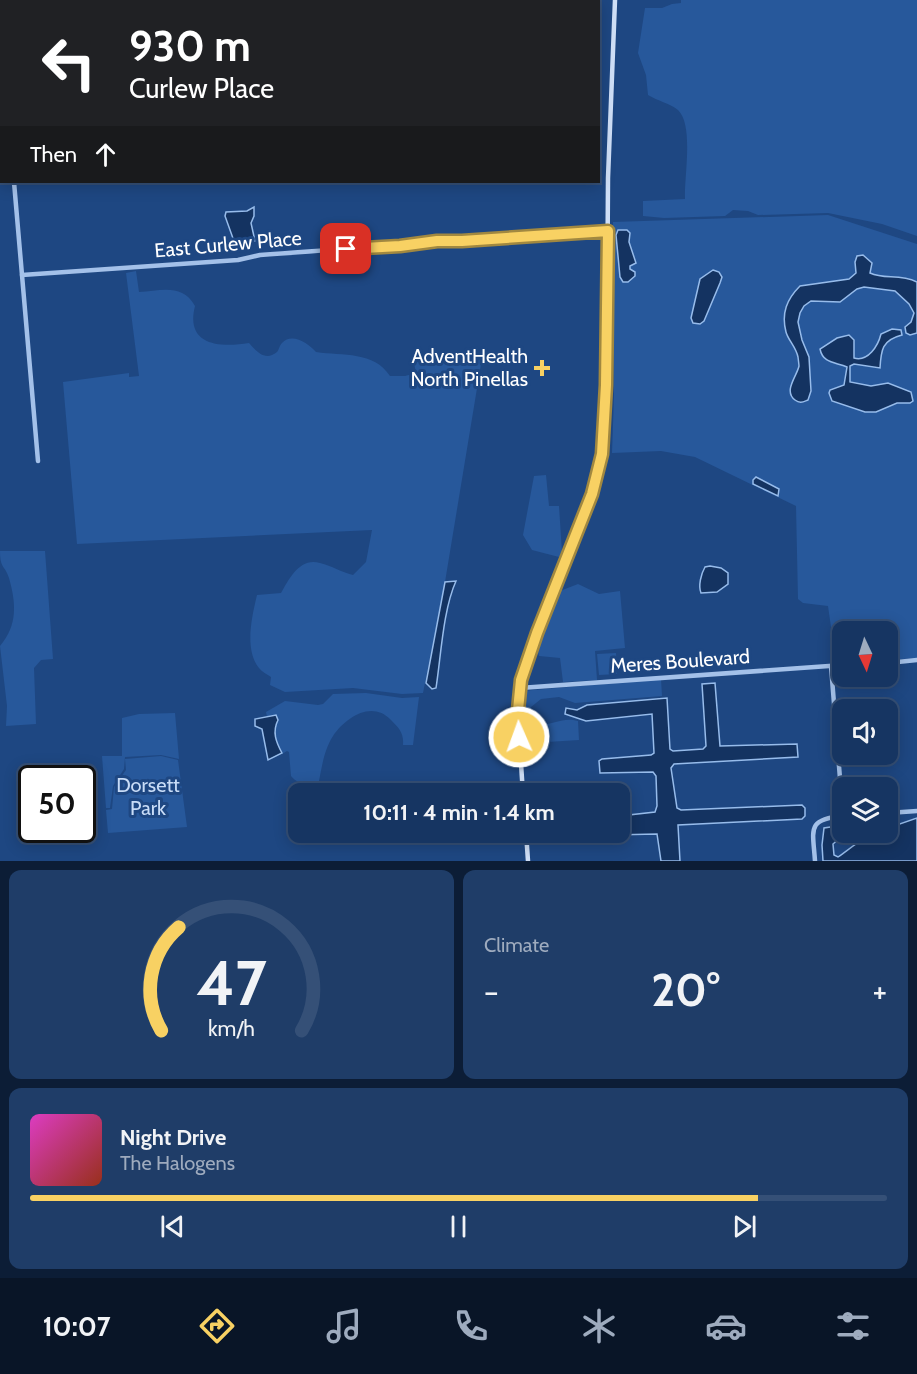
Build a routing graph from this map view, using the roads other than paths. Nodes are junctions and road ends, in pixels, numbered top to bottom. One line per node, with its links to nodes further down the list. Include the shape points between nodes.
1 (615, 0): 3 (main road)
2 (14, 183): 4 (street)
3 (608, 231): 4 (street, East Curlew Place); 9 (main road, via 606,385 600,464)
4 (22, 275): 5 (street)
5 (38, 461)
6 (917, 660): 7 (street)
7 (898, 662)
8 (831, 666): 9 (street, Meres Boulevard); 10 (street)
9 (520, 688): 11 (main road)
10 (840, 777)
11 (522, 783)
12 (917, 811): 13 (street)
13 (898, 812)
14 (832, 817): 17 (street, via 819,821 813,831)
15 (527, 843): 16 (main road)
16 (528, 861)
17 (815, 861)

